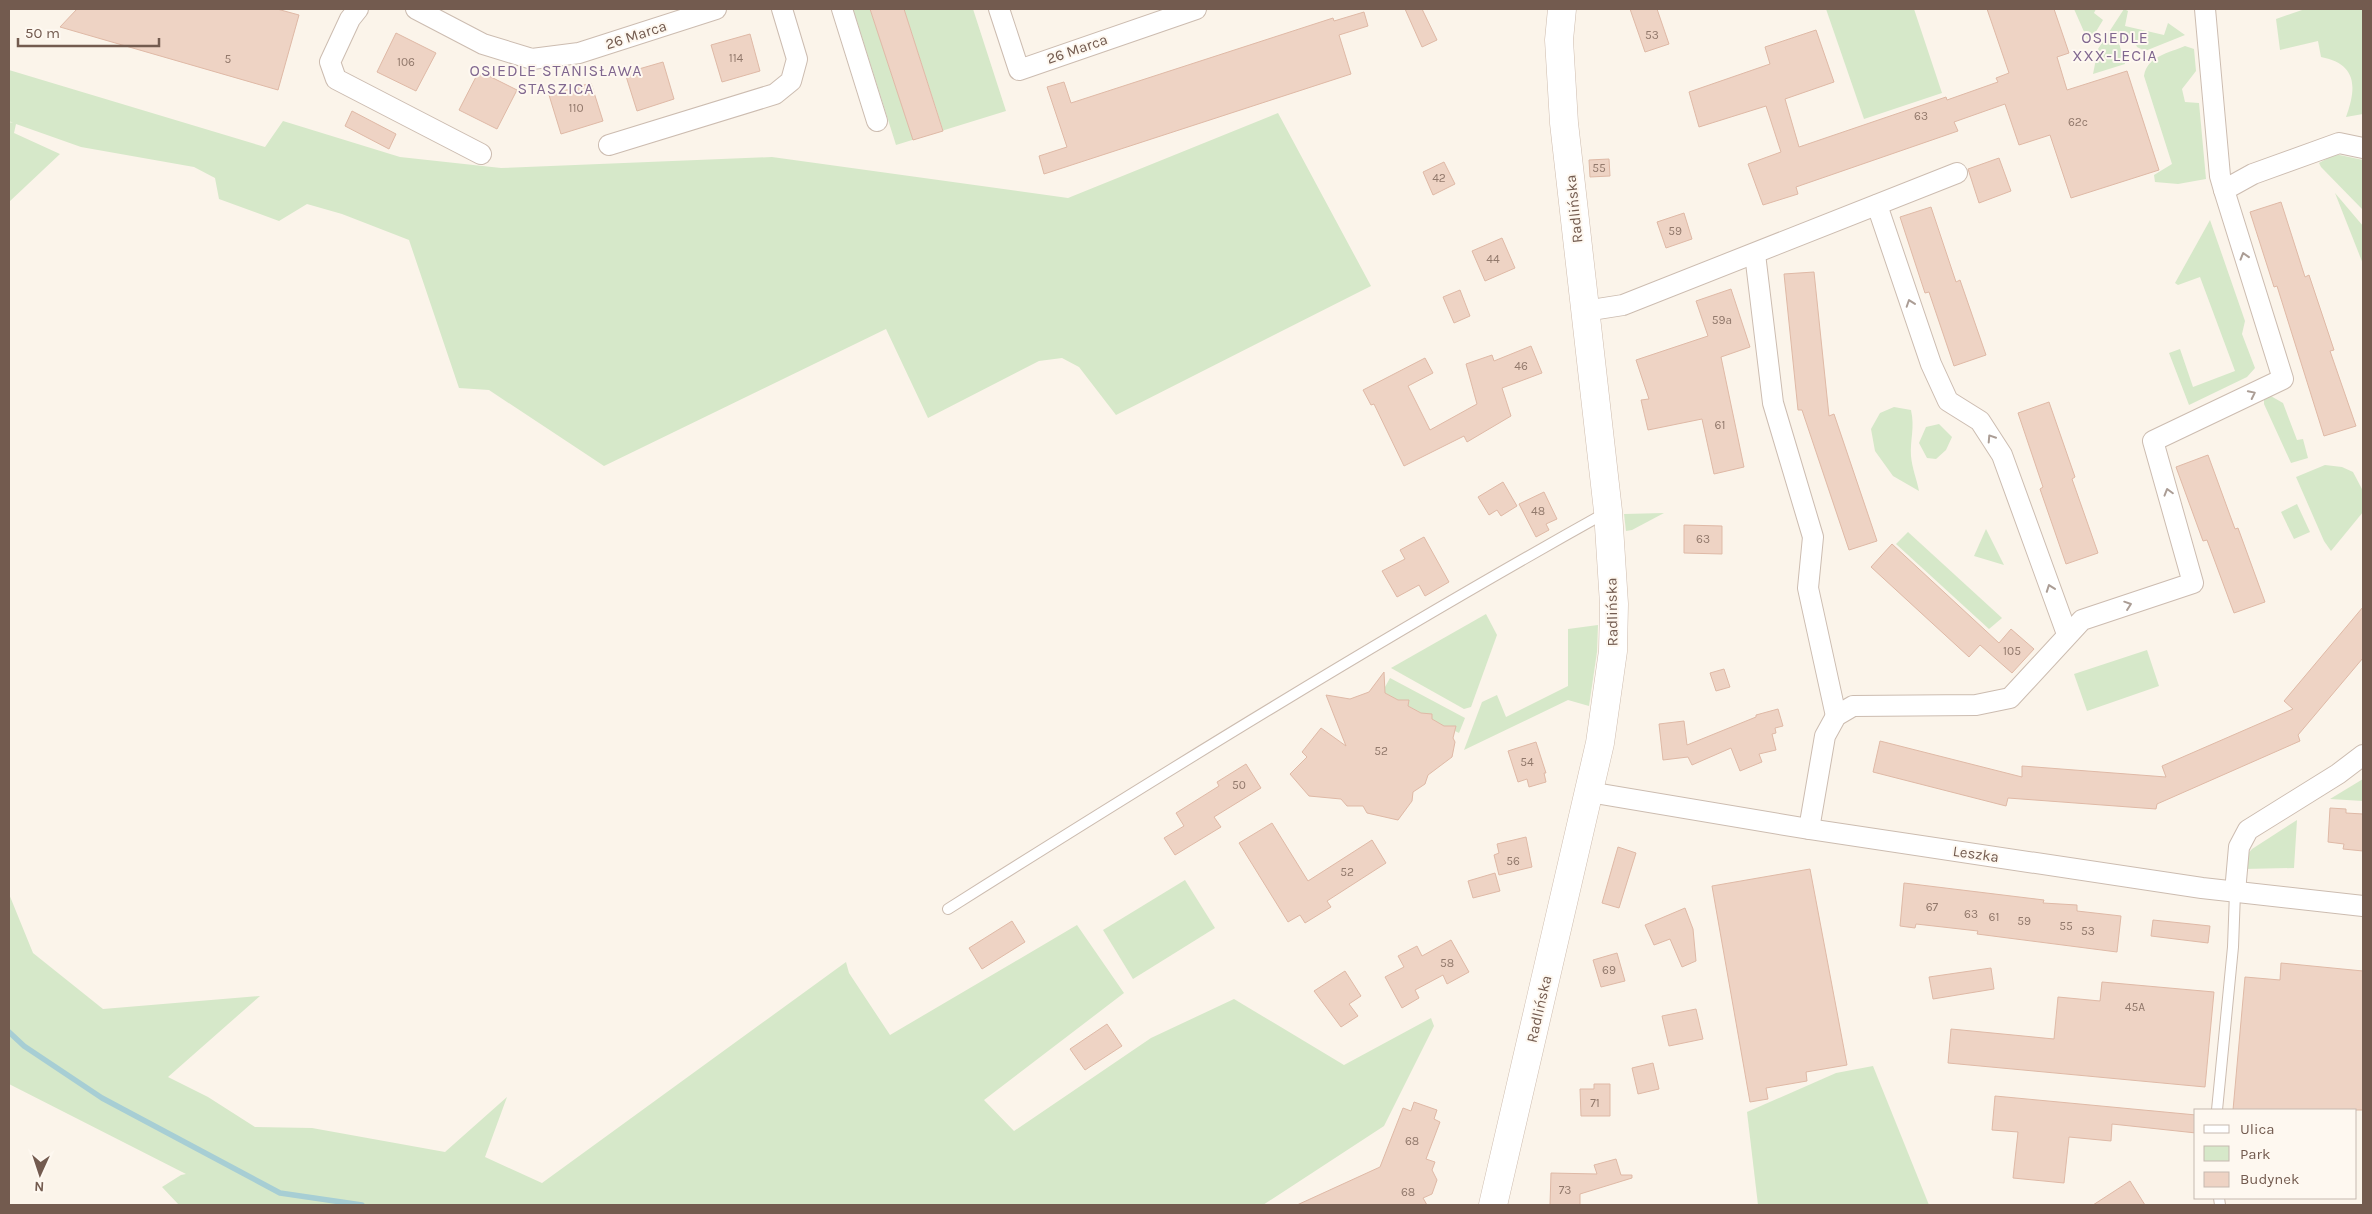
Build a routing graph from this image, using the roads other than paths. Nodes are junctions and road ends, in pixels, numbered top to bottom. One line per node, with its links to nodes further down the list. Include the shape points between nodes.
1 (358, 9): 13 (street, via 330,62 336,79)
2 (416, 9): 3 (street, 26 Marca, via 483,44 532,59 579,53)
3 (716, 9)
4 (782, 9): 11 (street, via 797,59 791,80 776,94)
5 (842, 9): 10 (street)
6 (1000, 9): 7 (street, 26 Marca, via 1019,70)
7 (1196, 9)
8 (1562, 9): 18 (street, Radlińska, via 1559,40 1564,123)
9 (2205, 9): 15 (street, via 2220,176)
10 (877, 121)
11 (609, 145)
12 (2363, 148): 15 (street, via 2339,143 2253,174)
13 (481, 154)
14 (1957, 173): 16 (street)
15 (2224, 190): 20 (street, one-way to 15, via 2082,620 2193,583 2153,441 2283,378)
16 (1877, 205): 17 (street); 20 (street, one-way to 16, via 2002,455 1980,421 1948,401 1931,364)
17 (1755, 254): 18 (street, via 1623,305); 21 (street, via 1773,403 1813,537 1808,588)
18 (1585, 310): 19 (street, Radlińska)
19 (1608, 512): 23 (street, Radlińska, via 1614,604 1613,651 1604,725); 27 (lane, via 1204,748)
20 (2067, 634): 21 (street, via 2010,698 1976,705 1853,706)
21 (1836, 716): 24 (street, via 1826,736)
22 (2363, 755): 25 (street, via 2248,830 2238,847)
23 (1589, 792): 24 (street, Leszka); 29 (street, Radlińska)
24 (1809, 829): 25 (street, Leszka)
25 (2235, 892): 26 (street, Leszka); 28 (lane)
26 (2363, 906)
27 (948, 909)
28 (2218, 1109)
29 (1493, 1205)

